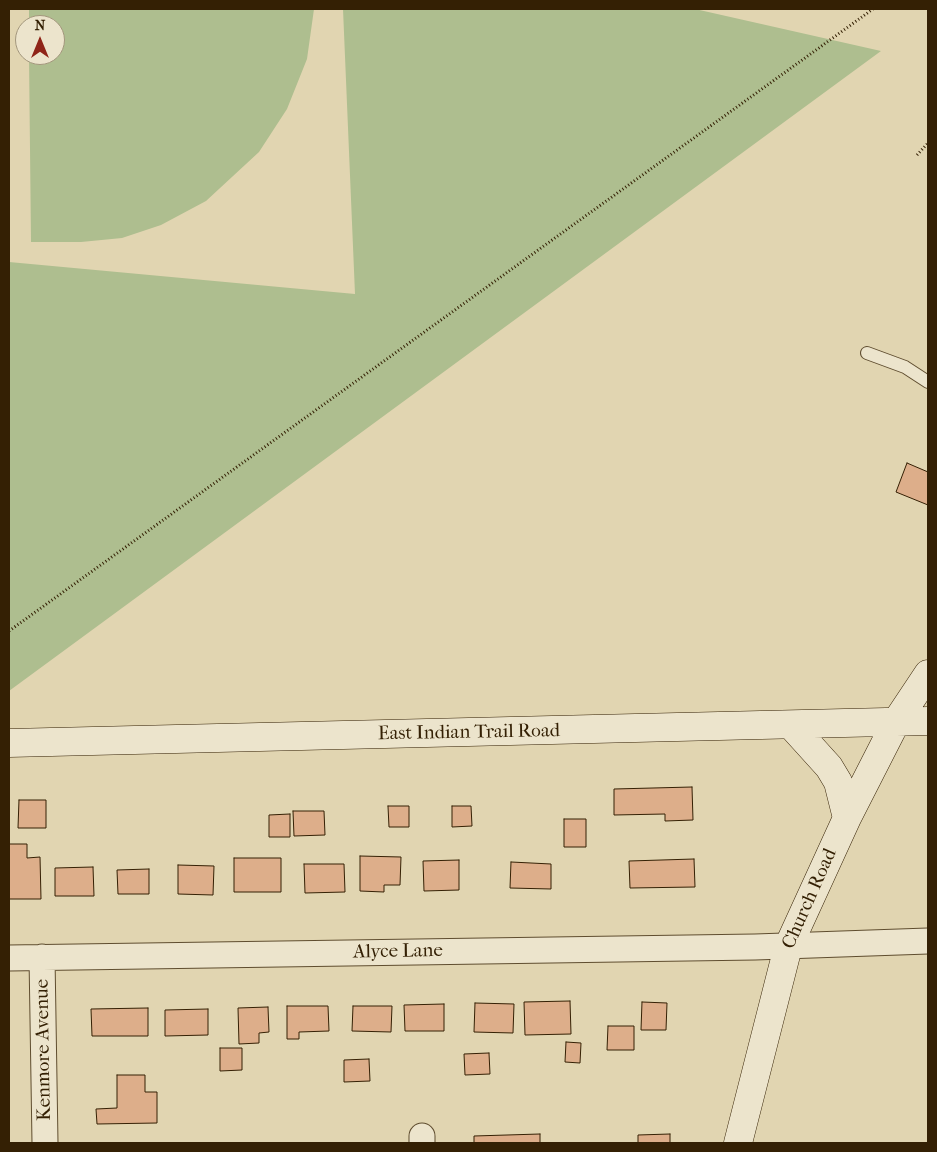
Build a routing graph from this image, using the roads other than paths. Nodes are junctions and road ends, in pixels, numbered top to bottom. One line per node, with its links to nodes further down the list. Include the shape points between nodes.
1 (867, 353): 2 (lane, via 905,368)
2 (928, 382)
3 (928, 674): 5 (main road, Church Road)
4 (928, 721): 5 (main road, East Indian Trail Road)
5 (896, 722): 6 (main road, East Indian Trail Road); 8 (main road, Church Road)
6 (791, 725): 7 (main road, East Indian Trail Road); 8 (main road, via 829,767 838,782)
7 (9, 743)
8 (847, 818): 10 (main road, Church Road)
9 (928, 942): 10 (street, Alyce Lane)
10 (788, 947): 11 (street, Alyce Lane); 14 (main road, Church Road)
11 (42, 957): 12 (street, Alyce Lane); 13 (street, Kenmore Avenue)
12 (9, 958)
13 (44, 1143)
14 (738, 1143)

